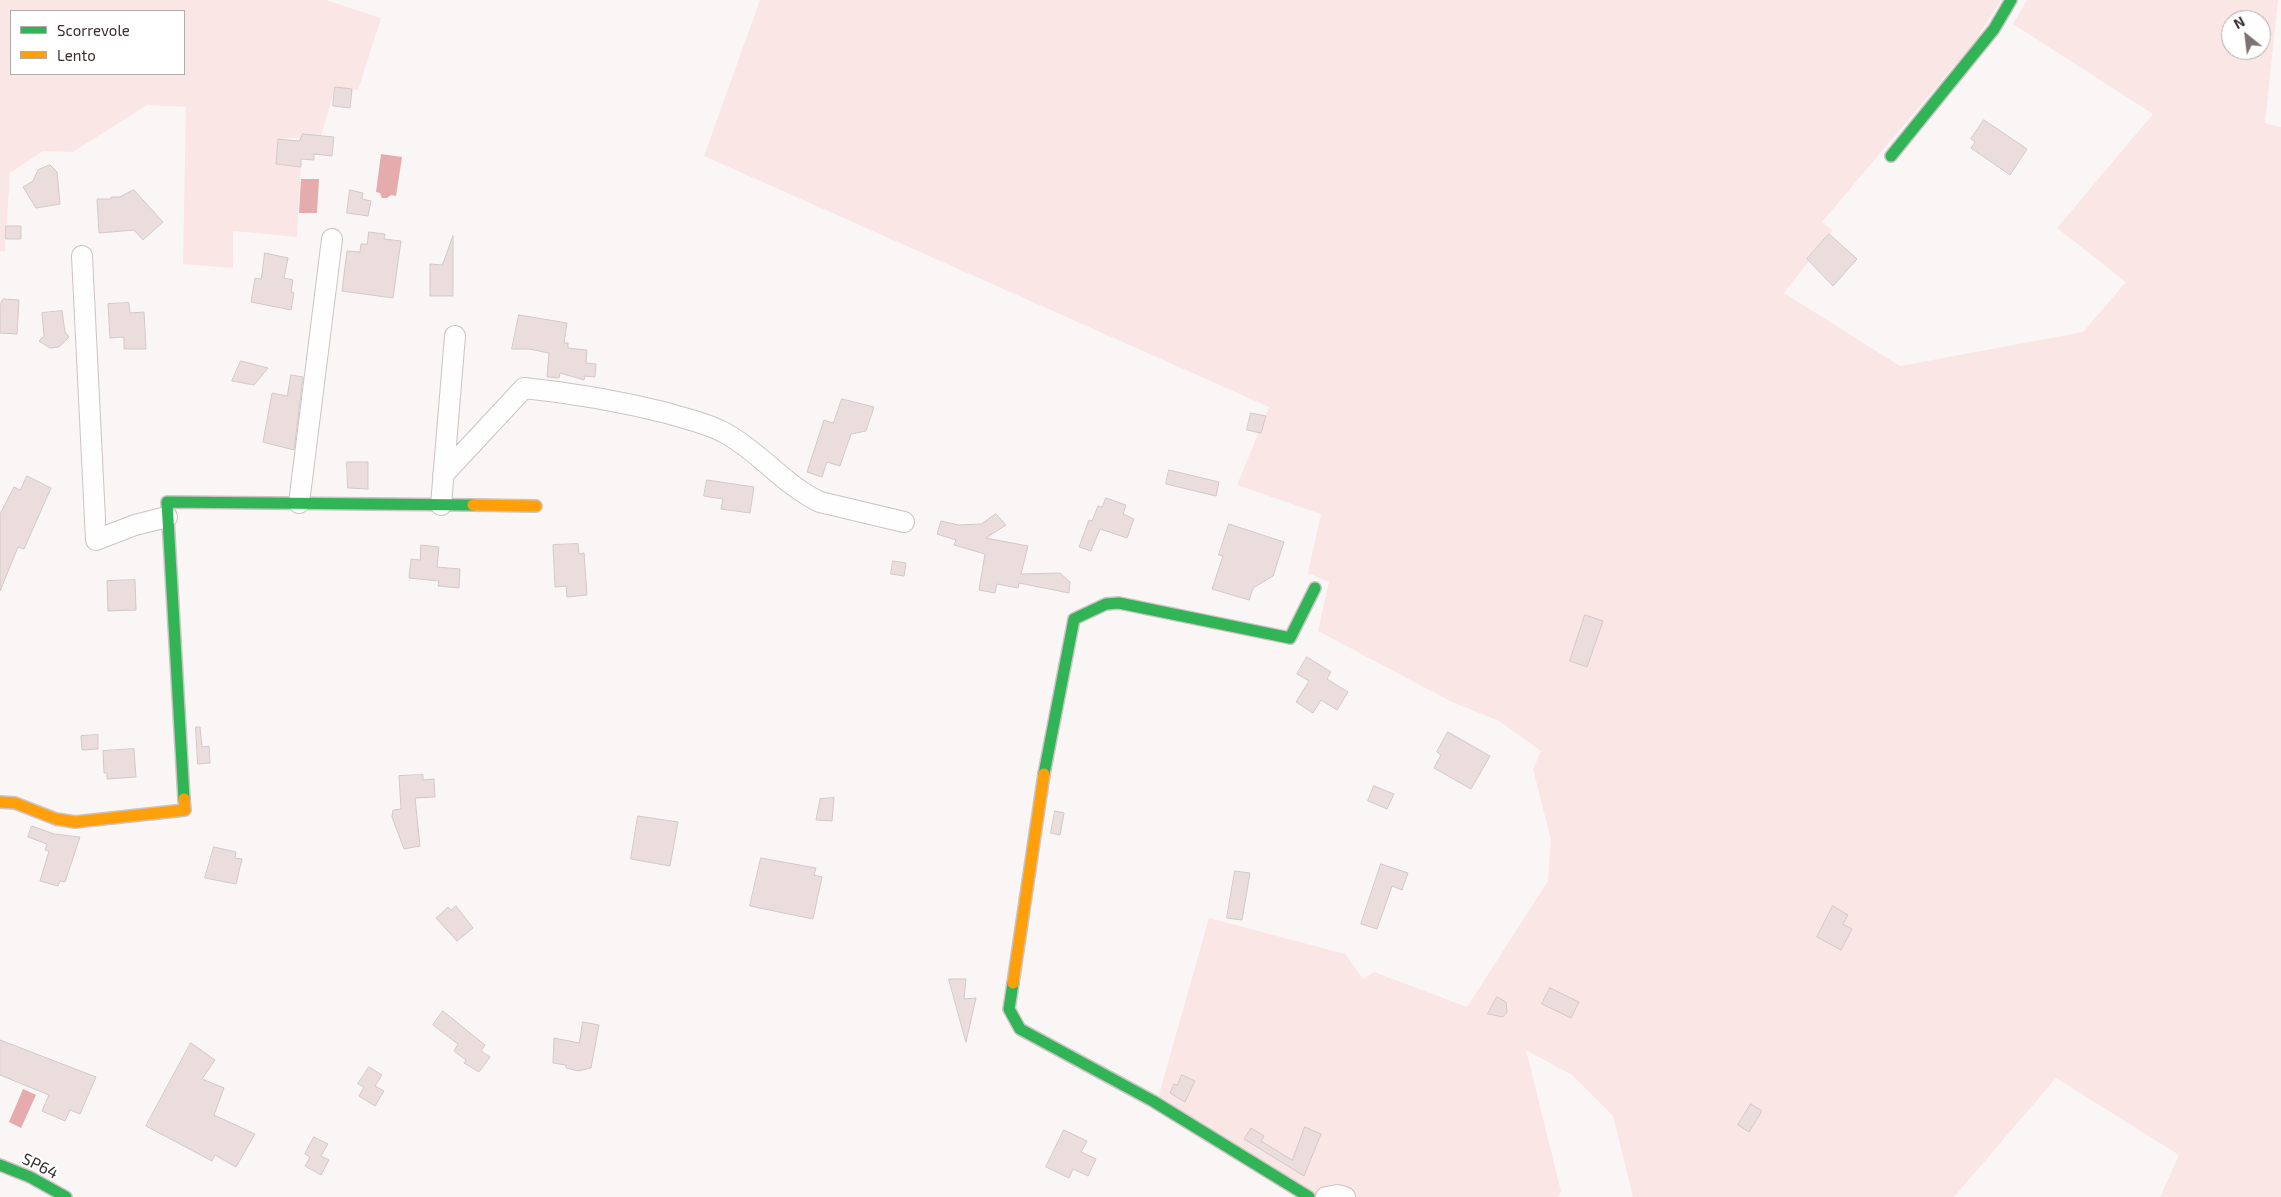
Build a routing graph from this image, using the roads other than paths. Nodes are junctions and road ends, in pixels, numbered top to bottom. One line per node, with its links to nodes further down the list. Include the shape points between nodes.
1 (2012, 0): 2 (street, via 1994,29)
2 (1891, 156)
3 (332, 239): 7 (street)
4 (82, 256): 10 (street, via 96,540)
5 (456, 336): 6 (street)
6 (443, 475): 8 (street); 11 (street, via 524,388 621,401 709,426 740,442 782,478 820,502)
7 (298, 503): 8 (street); 10 (street, via 166,502)
8 (441, 505): 9 (street)
9 (536, 506)
10 (167, 517): 13 (street, via 185,810 75,822 56,819 15,803)
11 (904, 522)
12 (1315, 588): 16 (street, via 1290,638 1119,603 1106,604 1074,619 1048,750 1009,1009 1020,1029 1153,1101)
13 (0, 802)
14 (0, 1166): 15 (street, SP64 / SP64, via 30,1177)
15 (66, 1197)
16 (1310, 1197)
17 (1326, 1197): 18 (street)
18 (1345, 1197)

